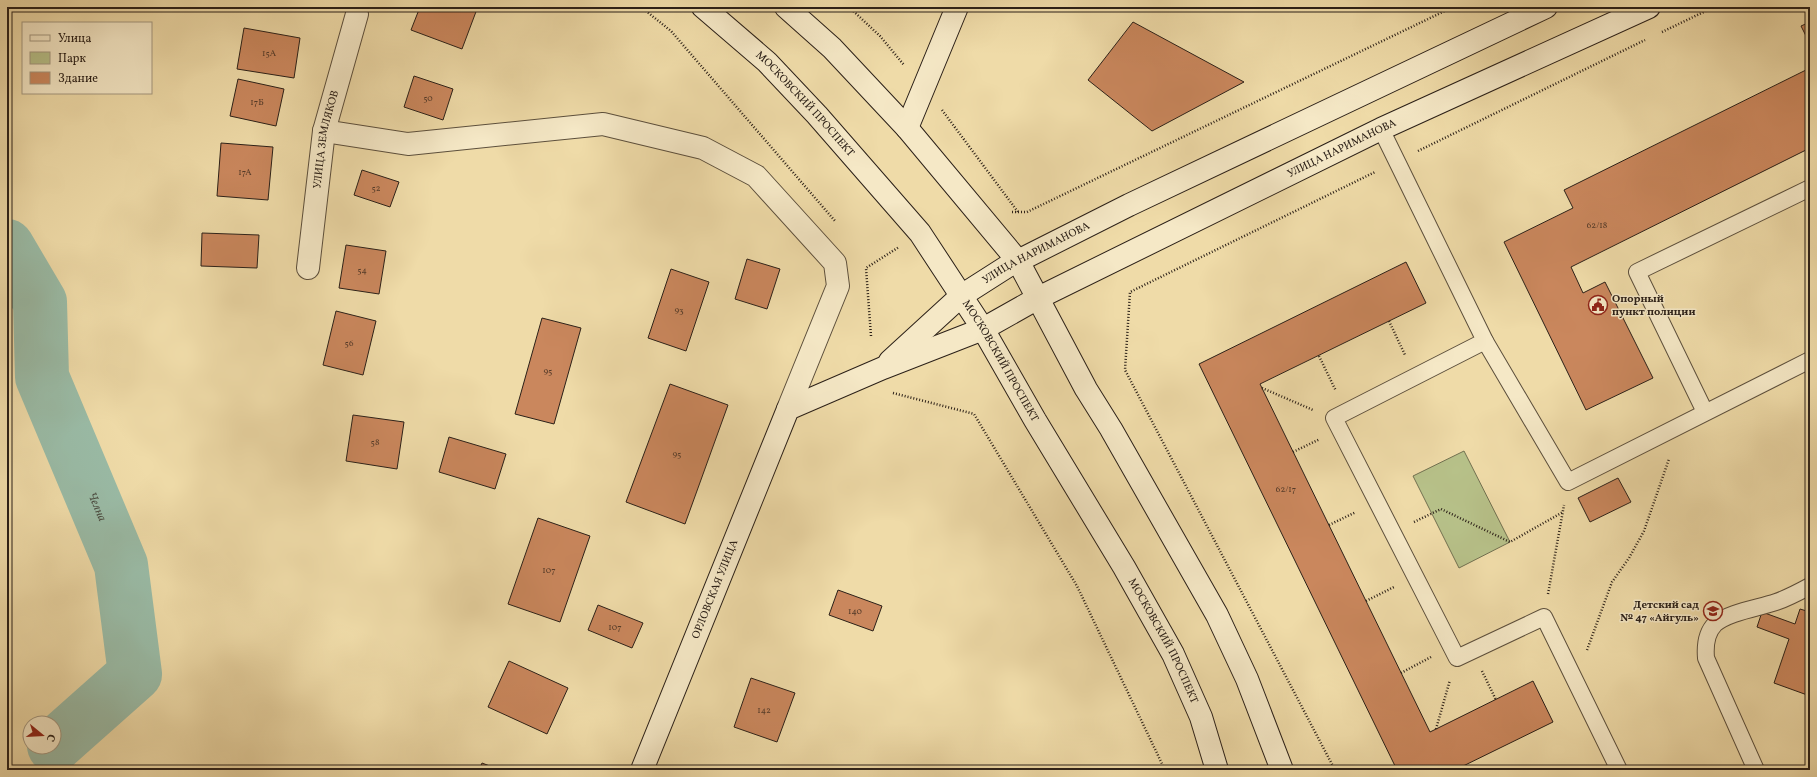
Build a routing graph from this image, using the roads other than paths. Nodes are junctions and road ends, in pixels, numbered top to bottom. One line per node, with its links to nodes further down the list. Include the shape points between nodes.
1 (703, 7): 13 (main road, МОСКОВСКИЙ ПРОСПЕКТ, via 767,62 817,115 920,233)
2 (786, 7): 7 (main road, via 832,48)
3 (957, 7): 7 (main road)
4 (1546, 7): 11 (main road, УЛИЦА НАРИМАНОВА, via 1129,205)
5 (1649, 7): 8 (main road, УЛИЦА НАРИМАНОВА)
6 (358, 14): 9 (main road, УЛИЦА ЗЕМЛЯКОВ)
7 (907, 128): 11 (main road)
8 (1381, 129): 14 (main road, УЛИЦА НАРИМАНОВА); 16 (lane)
9 (324, 131): 12 (main road, УЛИЦА ЗЕМЛЯКОВ); 19 (main road, ОРЛОВСКАЯ УЛИЦА, via 408,144 603,124 702,148 756,176 835,263 838,286)
10 (1810, 188): 20 (lane, via 1637,272)
11 (1018, 261): 13 (main road, УЛИЦА НАРИМАНОВА); 14 (main road)
12 (308, 268)
13 (961, 296): 15 (main road, МОСКОВСКИЙ ПРОСПЕКТ); 18 (main road, УЛИЦА НАРИМАНОВА)
14 (1038, 298): 15 (main road, УЛИЦА НАРИМАНОВА); 24 (main road, via 1086,389 1217,615 1247,679)
15 (984, 329): 18 (main road, УЛИЦА НАРИМАНОВА); 23 (main road, МОСКОВСКИЙ ПРОСПЕКТ, via 1173,654 1201,717)
16 (1485, 341): 20 (lane, via 1568,482); 25 (lane, via 1340,420 1376,501 1454,652 1472,650 1544,617)
17 (1810, 360): 20 (lane)
18 (883, 368): 19 (main road, УЛИЦА НАРИМАНОВА)
19 (788, 409): 22 (main road, ОРЛОВСКАЯ УЛИЦА)
20 (1705, 412)
21 (1810, 586): 26 (lane, via 1778,602 1725,618 1715,624 1708,633 1706,658)
22 (642, 770)
23 (1218, 770)
24 (1282, 770)
25 (1619, 770)
26 (1756, 770)

